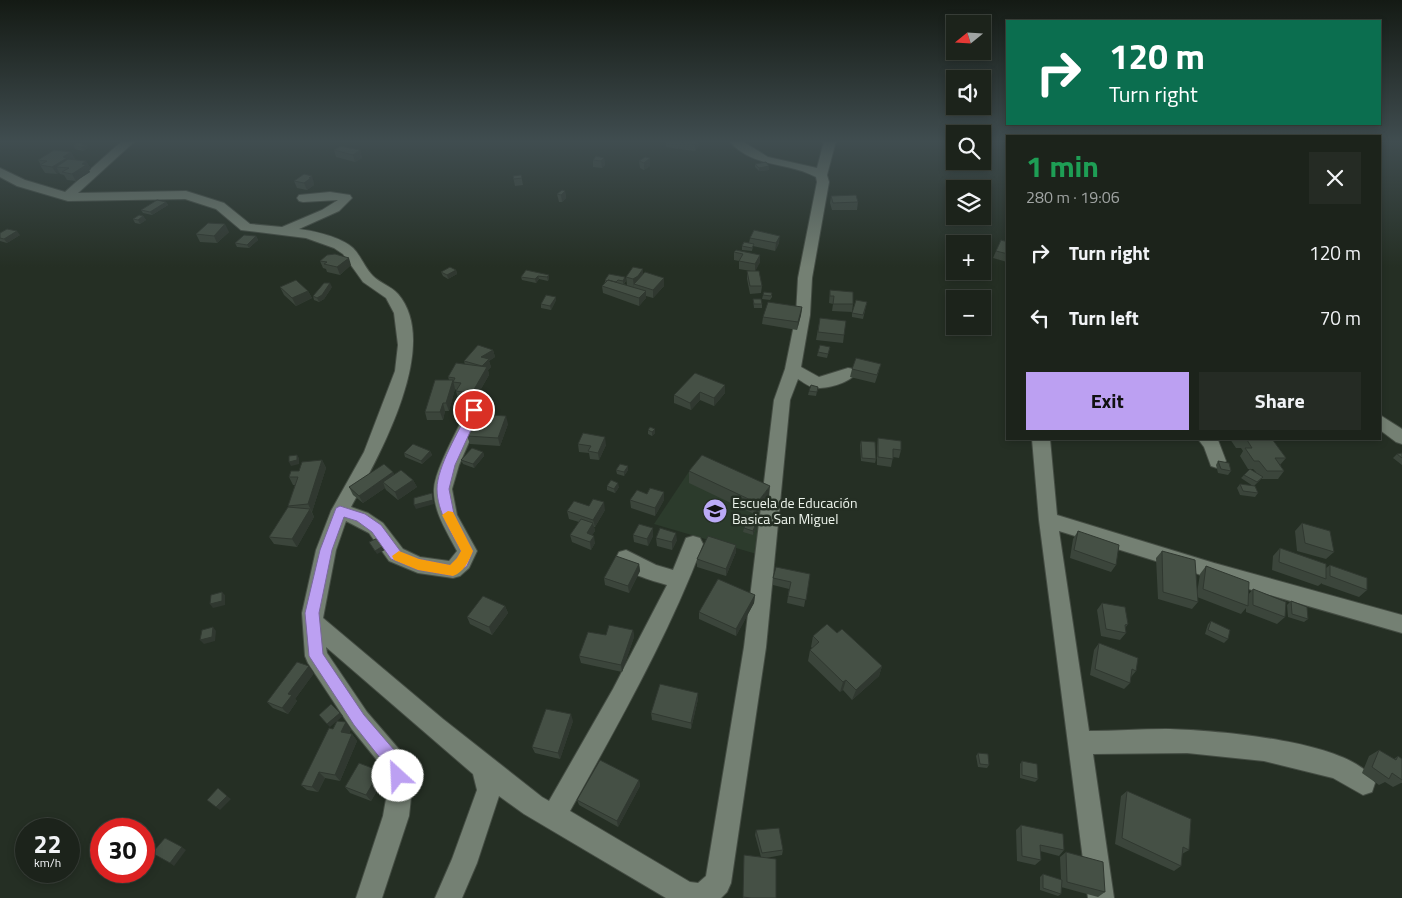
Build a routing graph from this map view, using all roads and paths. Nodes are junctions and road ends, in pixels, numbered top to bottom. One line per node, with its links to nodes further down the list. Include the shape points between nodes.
1 (21, 183): 4 (street)
2 (81, 183): 4 (street)
3 (823, 183): 7 (street, via 805,278 804,315)
4 (68, 197): 6 (street, via 186,195 220,206 246,227)
5 (302, 198): 6 (street, via 338,195 346,198 334,210)
6 (284, 232): 15 (street, via 308,234 348,251 368,279 392,296 404,322 403,371 376,445)
7 (793, 369): 8 (street, via 818,383); 25 (street, via 782,400 755,647 718,883 702,897 686,895)
8 (848, 373)
9 (474, 410): 15 (street, via 444,479 444,505 467,551 453,570 418,564 396,555 376,528 361,518)
10 (1381, 423): 11 (street)
11 (1402, 438)
12 (1041, 440): 16 (street)
13 (1207, 440): 14 (street, via 1212,444)
14 (1217, 461)
15 (340, 511): 20 (street, via 322,566)
16 (1048, 520): 21 (street); 22 (street)
17 (693, 544): 19 (street)
18 (626, 558): 19 (street, via 651,572)
19 (679, 580): 25 (street, via 621,697)
20 (313, 622): 23 (street); 26 (street, via 316,656 359,720 395,764 400,788 396,816)
21 (1402, 624)
22 (1080, 742): 24 (street, via 1205,743 1284,754 1335,766); 28 (street)
23 (483, 767): 25 (street, via 540,810); 27 (street, via 489,790 464,863)
24 (1363, 784)
25 (554, 816)
26 (370, 898)
27 (448, 898)
28 (1102, 898)

